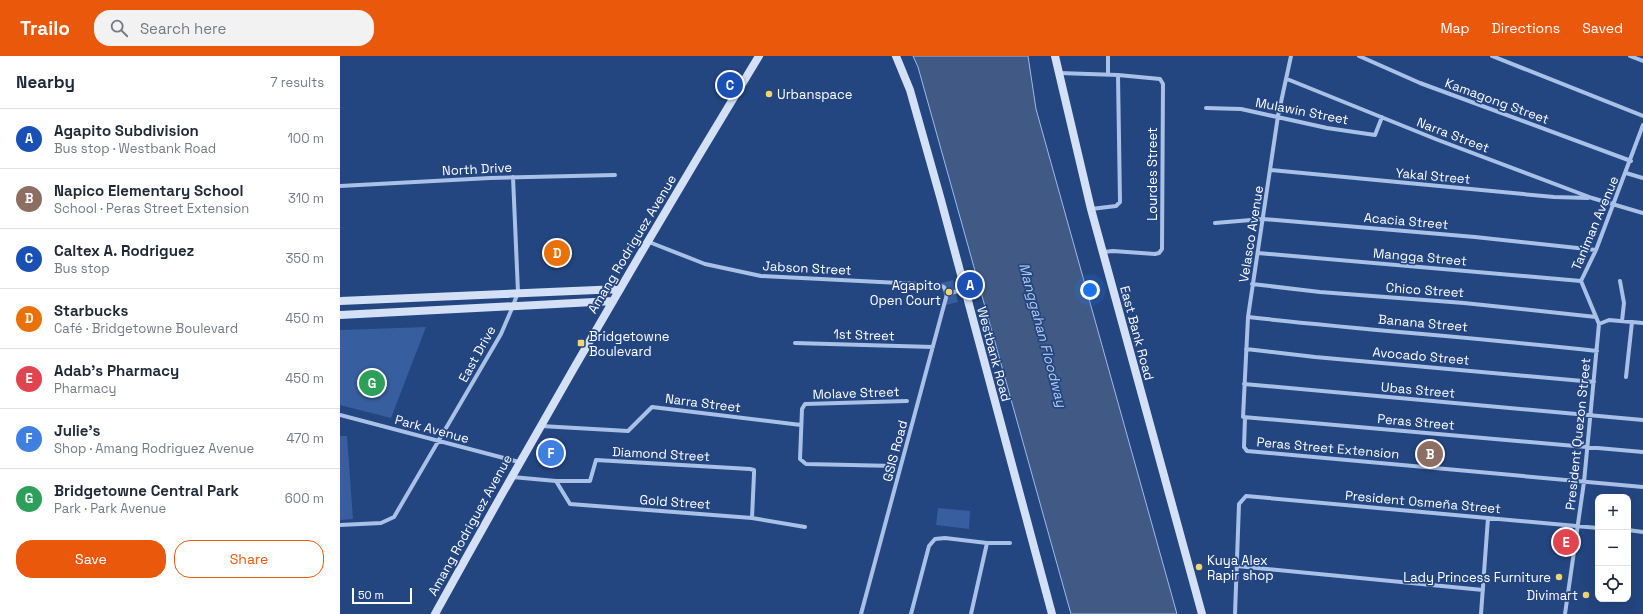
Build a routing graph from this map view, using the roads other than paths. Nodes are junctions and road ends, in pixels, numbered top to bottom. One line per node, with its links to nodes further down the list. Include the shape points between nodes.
1 (759, 56): 32 (main road, Amang Rodriguez Avenue)
2 (896, 56): 40 (main road, Westbank Road, via 910,90)
3 (1055, 56): 10 (main road, East Bank Road)
4 (1108, 56): 11 (street)
5 (1291, 56): 13 (street, Velasco Avenue)
6 (1359, 56): 19 (street, Kamagong Street, via 1420,82)
7 (1492, 56): 16 (street)
8 (1630, 56): 9 (street)
9 (1643, 61)
10 (1059, 73): 11 (street, Lourdes Street); 28 (main road, East Bank Road)
11 (1108, 74): 12 (street, Lourdes Street)
12 (1118, 75): 28 (street, via 1120,202 1116,206); 34 (street, Lourdes Street, via 1160,79 1163,84 1162,249 1155,254)
13 (1287, 79): 15 (street, Velasco Avenue); 17 (street, Narra Street)
14 (1206, 108): 15 (street, Mulawin Street, via 1240,109)
15 (1278, 116): 17 (street, Mulawin Street, via 1327,128 1375,135); 20 (street, Velasco Avenue)
16 (1643, 116)
17 (1382, 117): 26 (street, Narra Street)
18 (1643, 127): 19 (street, Taniman Avenue)
19 (1630, 161): 21 (street, Taniman Avenue)
20 (1271, 170): 26 (street, Yakal Street, via 1554,197); 30 (street, Velasco Avenue)
21 (1626, 173): 24 (street); 27 (street, Taniman Avenue)
22 (615, 175): 23 (street, North Drive)
23 (513, 177): 25 (street, North Drive); 41 (street, East Drive)
24 (1643, 178)
25 (340, 186)
26 (1592, 198): 27 (street, Narra Street)
27 (1614, 205): 29 (street, Narra Street); 33 (street, Taniman Avenue)
28 (1091, 209): 34 (main road, East Bank Road)
29 (1643, 214)
30 (1263, 219): 31 (street, Acacia Street); 33 (street, Acacia Street); 35 (street, Velasco Avenue)
31 (1215, 223)
32 (649, 242): 39 (main road, Amang Rodriguez Avenue); 42 (street, Jabson Street, via 705,264 743,273 774,278 939,285 944,287)
33 (1596, 250): 36 (street, Taniman Avenue)
34 (1103, 252): 93 (main road, East Bank Road)
35 (1258, 253): 36 (street, Mangga Street); 38 (street, Velasco Avenue)
36 (1581, 281): 48 (street, Taniman Avenue)
37 (1620, 281): 49 (street, via 1624,303)
38 (1252, 284): 47 (street, Velasco Avenue); 48 (street, Chico Street)
39 (620, 289): 41 (main road); 44 (main road, Amang Rodriguez Avenue)
40 (964, 289): 42 (street); 92 (main road, Westbank Road)
41 (518, 292): 43 (main road); 45 (street, East Drive)
42 (948, 294): 54 (street, GSIS Road)
43 (340, 301)
44 (613, 302): 45 (main road); 66 (main road, Amang Rodriguez Avenue)
45 (513, 306): 46 (main road); 67 (street, East Drive, via 500,334)
46 (340, 315)
47 (1248, 317): 55 (street, Velasco Avenue); 56 (street, Banana Street)
48 (1596, 317): 52 (street, Taniman Avenue)
49 (1622, 321): 50 (street); 52 (street, via 1610,320)
50 (1632, 322): 51 (street); 57 (street)
51 (1643, 323)
52 (1599, 324): 56 (street, Taniman Avenue)
53 (795, 343): 54 (street, 1st Street)
54 (933, 347): 89 (street, GSIS Road)
55 (1246, 348): 58 (street, Avocado Street, via 1315,357); 59 (street, Velasco Avenue)
56 (1597, 350): 58 (street, President Quezon Street)
57 (1626, 377)
58 (1594, 382): 62 (street, President Quezon Street)
59 (1244, 384): 62 (street, Ubas Street); 63 (street, Velasco Avenue)
60 (907, 401): 65 (street, Molave Street, via 805,404)
61 (340, 415): 67 (street, Park Avenue)
62 (1591, 415): 64 (street, Ubas Street); 68 (street, President Quezon Street)
63 (1244, 418): 68 (street, Peras Street); 74 (street, Peras Street Extension, via 1244,447 1247,451)
64 (1643, 420)
65 (801, 424): 66 (street, Narra Street, via 652,407 628,431); 71 (street, via 800,459 806,464)
66 (540, 426): 70 (main road, Amang Rodriguez Avenue)
67 (439, 441): 70 (street, Park Avenue); 78 (street, East Drive, via 394,517 380,523)
68 (1588, 447): 69 (street, Peras Street); 74 (street, President Quezon Street)
69 (1643, 452)
70 (519, 462): 72 (main road, Amang Rodriguez Avenue)
71 (895, 466)
72 (511, 477): 73 (street, Diamond Street); 88 (main road, Amang Rodriguez Avenue)
73 (556, 481): 76 (street, Gold Street, via 570,504); 76 (street, Diamond Street, via 590,481 596,460 750,469 754,470)
74 (1584, 482): 75 (street); 79 (street, President Quezon Street)
75 (1643, 487)
76 (752, 518): 80 (street, Gold Street)
77 (1488, 518): 79 (street, President Osmeña Street); 86 (street, President Osmeña Street, via 1246,496 1239,504); 87 (street)
78 (340, 525)
79 (1578, 526): 81 (street, President Osmeña Street); 96 (street, President Quezon Street)
80 (804, 527)
81 (1595, 528)
82 (1631, 530): 83 (street)
83 (1643, 532)
84 (987, 543): 85 (street); 90 (street, via 945,538 932,542); 91 (street)
85 (1010, 543)
86 (1236, 566): 87 (street); 94 (street)
87 (1483, 590): 95 (street)
88 (435, 614)
89 (862, 614)
90 (911, 614)
91 (971, 614)
92 (1052, 614)
93 (1202, 614)
94 (1235, 614)
95 (1480, 614)
96 (1565, 614)

